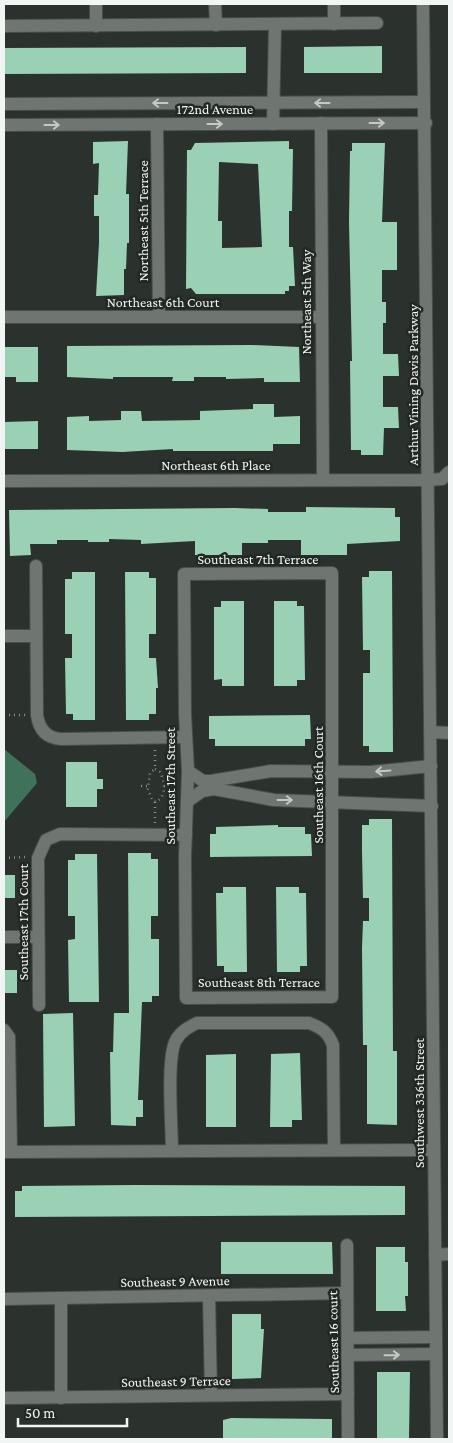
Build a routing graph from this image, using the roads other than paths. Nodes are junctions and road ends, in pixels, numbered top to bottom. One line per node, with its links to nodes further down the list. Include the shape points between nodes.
1 (96, 4): 10 (street)
2 (216, 4): 8 (street)
3 (334, 4): 6 (street)
4 (423, 4): 11 (street, Arthur Vining Davis Parkway)
5 (275, 24): 6 (street); 8 (street); 12 (street)
6 (334, 24): 7 (street)
7 (377, 24)
8 (216, 25): 10 (street)
9 (4, 26): 10 (street)
10 (96, 26)
11 (424, 102): 12 (street, 172nd Avenue, one-way to 12); 14 (street, Arthur Vining Davis Parkway)
12 (274, 103): 13 (street, 172nd Avenue, one-way to 13); 16 (street)
13 (4, 104)
14 (426, 123): 17 (street, 172nd Avenue, one-way to 14); 24 (street, Arthur Vining Davis Parkway)
15 (157, 124): 16 (street, 172nd Avenue, one-way to 16); 18 (street, 172nd Avenue, one-way to 15); 20 (street, Northeast 5th Terrace)
16 (272, 124): 17 (street, 172nd Avenue)
17 (320, 124): 21 (street, Northeast 5th Way)
18 (4, 125)
19 (4, 317): 20 (street, Northeast 6th Court)
20 (158, 317): 21 (street, Northeast 6th Court)
21 (322, 317): 23 (street, Northeast 5th Way)
22 (447, 478): 24 (street, Northeast 6th Place)
23 (323, 480): 24 (street, Northeast 6th Place); 25 (street, Northeast 6th Place)
24 (428, 480): 31 (street, Arthur Vining Davis Parkway)
25 (4, 481)
26 (36, 566): 30 (street)
27 (332, 573): 28 (street, Southeast 7th Terrace); 36 (street, Southeast 16th Court)
28 (184, 574): 33 (street, Southeast 17th Street)
29 (4, 636): 30 (street)
30 (36, 636): 33 (street, via 37,715 42,730 51,737)
31 (431, 732): 32 (street); 34 (street, Arthur Vining Davis Parkway)
32 (449, 732)
33 (186, 737): 35 (street, Southeast 17th Street)
34 (431, 766): 36 (street, one-way to 36, via 371,772); 41 (street, Southwest 336th Street)
35 (188, 770): 37 (street, via 207,781); 39 (street, Southeast 17th Street)
36 (333, 771): 37 (street); 40 (street, Southeast 16th Court)
37 (256, 772): 38 (street, via 248,782)
38 (253, 798): 39 (street, via 207,789); 40 (street, one-way to 40)
39 (188, 801): 42 (street, Southeast 17th Street)
40 (333, 802): 41 (street); 45 (street, Southeast 16th Court)
41 (432, 806): 50 (street, Southwest 336th Street)
42 (186, 835): 44 (street, Southeast 17th Court, via 60,834 46,840 38,858); 46 (street, Southeast 17th Street)
43 (4, 937): 44 (street)
44 (38, 937): 47 (street, Southeast 17th Court)
45 (332, 997): 46 (street, Southeast 8th Terrace)
46 (186, 998)
47 (39, 1005)
48 (4, 1030): 52 (street, via 9,1037)
49 (334, 1150): 50 (street); 51 (street); 51 (street, via 333,1046 329,1034 309,1023 197,1023 185,1029 175,1040 172,1058)
50 (434, 1150): 55 (street, Southwest 336th Street)
51 (172, 1151): 52 (street)
52 (8, 1152)
53 (347, 1245): 56 (street, Southeast 16 court)
54 (449, 1254): 55 (street)
55 (435, 1255): 60 (street, Southwest 336th Street)
56 (347, 1293): 57 (street, Southeast 9 Avenue); 61 (street, Southeast 16 court)
57 (209, 1296): 58 (street, Southeast 9 Avenue); 65 (street)
58 (61, 1298): 59 (street, Southeast 9 Avenue); 67 (street)
59 (4, 1299)
60 (436, 1337): 61 (street); 62 (street, Southwest 336th Street)
61 (348, 1338): 63 (street, Southeast 16 court)
62 (436, 1354): 63 (street, one-way to 62); 69 (street, Southwest 336th Street)
63 (348, 1356): 64 (street, Southeast 16 court)
64 (348, 1394): 65 (street, Southeast 9 Terrace); 68 (street, Southeast 16 court)
65 (211, 1395): 67 (street, Southeast 9 Terrace)
66 (4, 1398): 67 (street, Southeast 9 Terrace)
67 (61, 1398)
68 (348, 1439)
69 (437, 1439)

